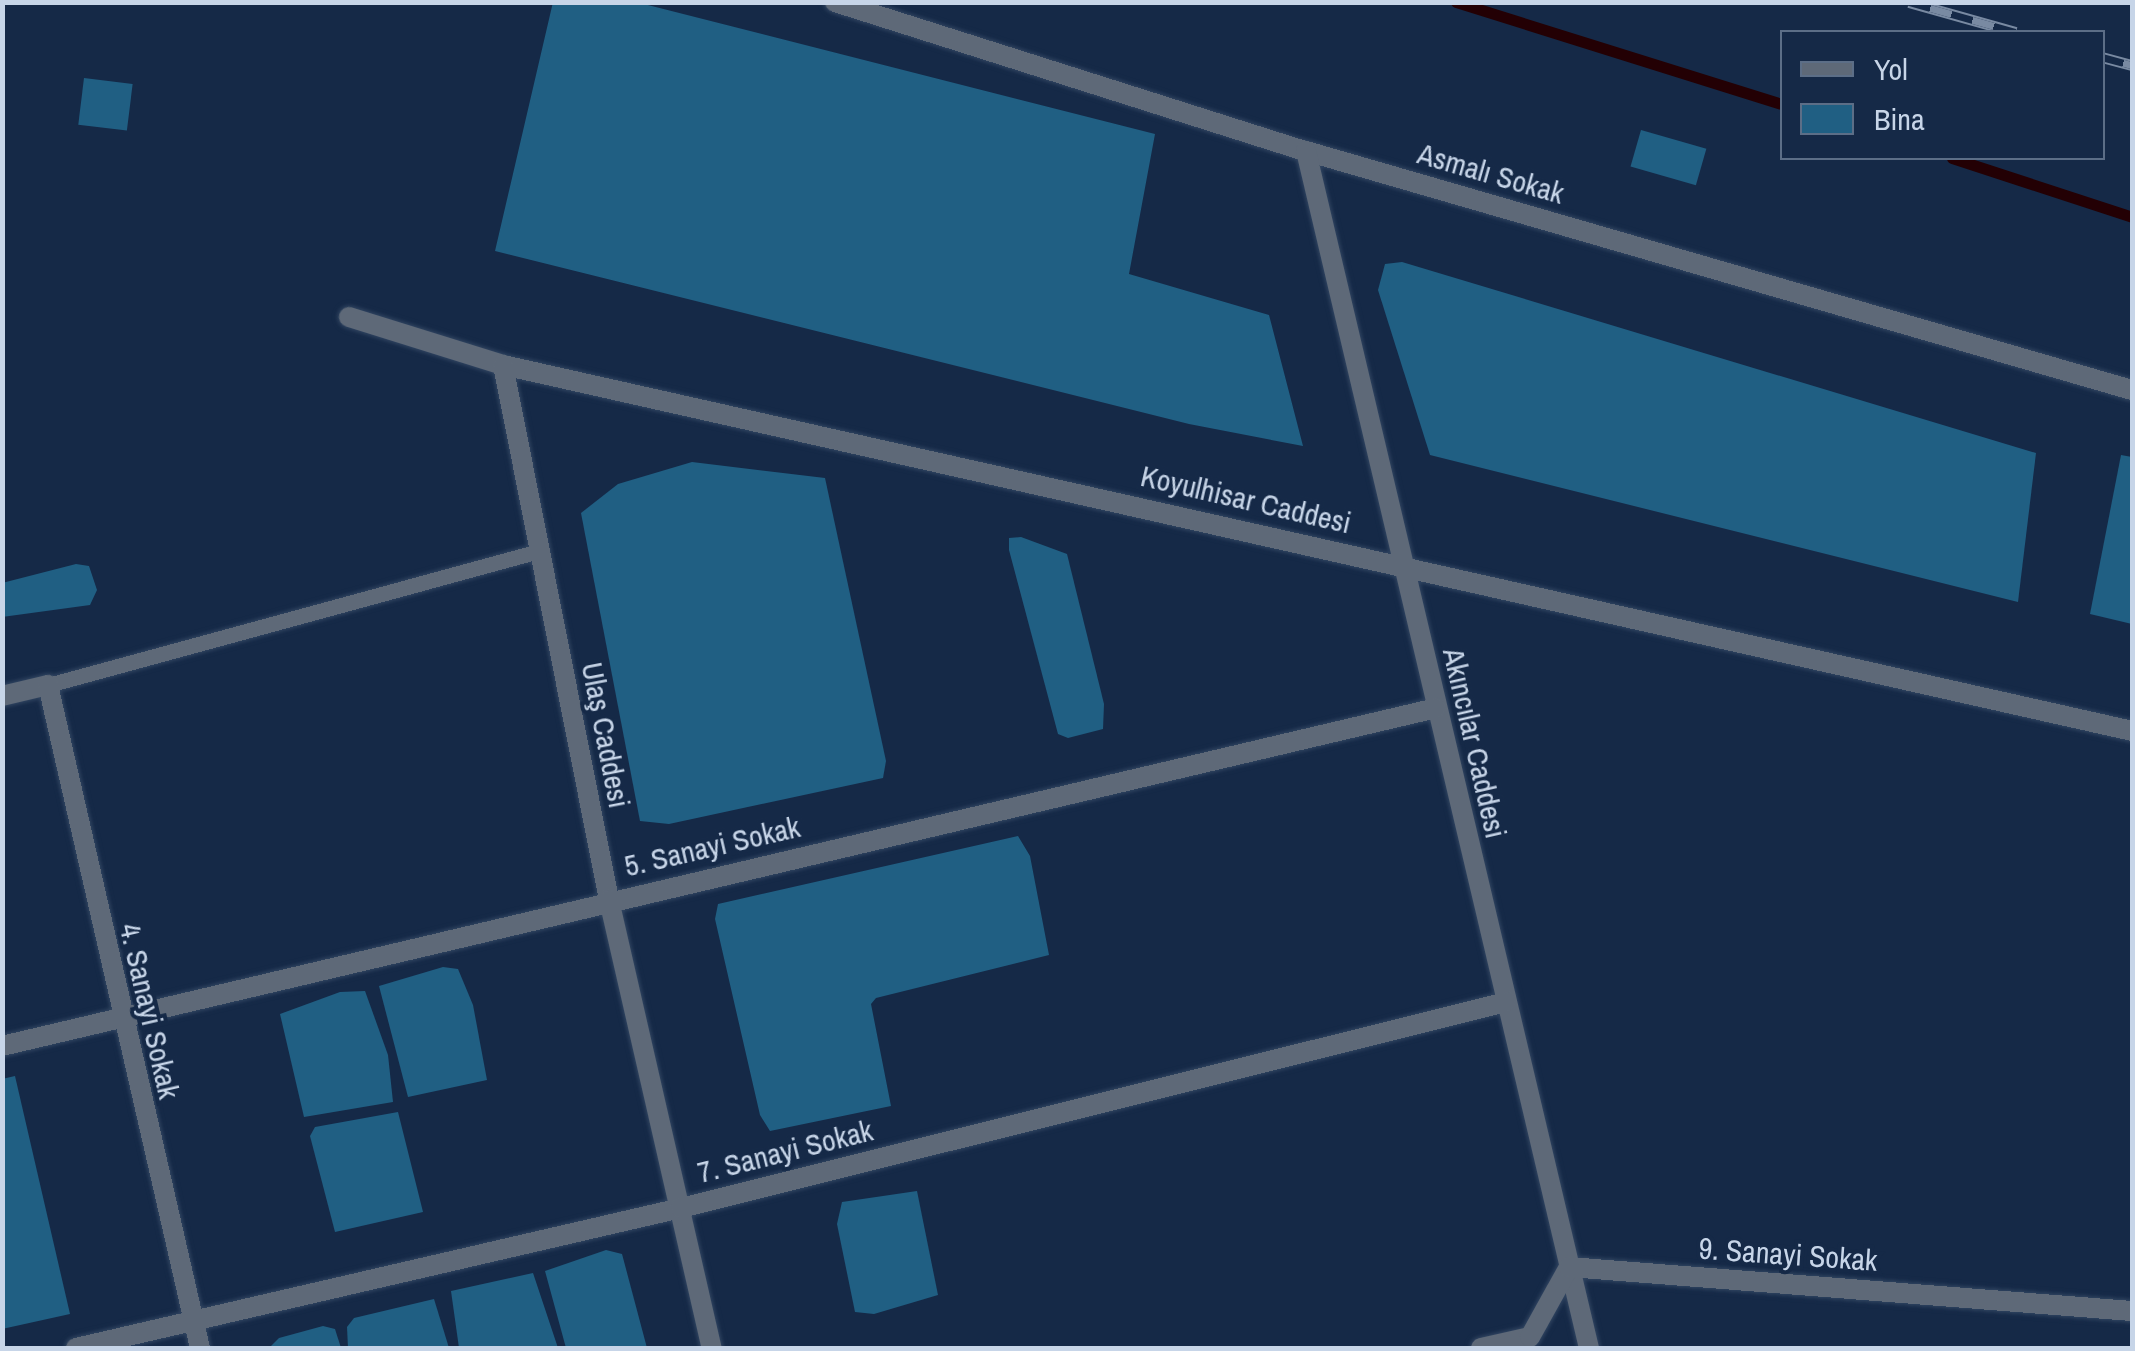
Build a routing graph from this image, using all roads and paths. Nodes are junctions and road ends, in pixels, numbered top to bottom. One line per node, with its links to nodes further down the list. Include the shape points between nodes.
1 (835, 2): 2 (street, Asmalı Sokak)
2 (1306, 151): 5 (street, Asmalı Sokak); 7 (street, Akıncılar Caddesi)
3 (349, 318): 4 (street, Koyulhisar Caddesi)
4 (503, 365): 6 (street, Ulaş Caddesi); 7 (street, Koyulhisar Caddesi)
5 (2132, 390)
6 (539, 551): 8 (lane); 12 (street, Ulaş Caddesi)
7 (1401, 564): 10 (street, Akıncılar Caddesi); 11 (street, Koyulhisar Caddesi)
8 (48, 685): 9 (street); 14 (street, 4. Sanayi Sokak)
9 (2, 696)
10 (1436, 708): 12 (street, 5. Sanayi Sokak); 13 (street, Akıncılar Caddesi)
11 (2132, 730)
12 (609, 900): 14 (street, 5. Sanayi Sokak); 16 (street, Ulaş Caddesi)
13 (1506, 1002): 16 (street, 7. Sanayi Sokak); 17 (street, Akıncılar Caddesi)
14 (119, 1018): 15 (street, 5. Sanayi Sokak); 19 (street, 4. Sanayi Sokak)
15 (2, 1046)
16 (681, 1208): 19 (street, 7. Sanayi Sokak); 22 (street, Ulaş Caddesi)
17 (1569, 1267): 18 (street, 9. Sanayi Sokak); 23 (street, via 1530,1338); 24 (street, Akıncılar Caddesi)
18 (2132, 1310)
19 (192, 1318): 20 (street, 7. Sanayi Sokak); 21 (street, 4. Sanayi Sokak)
20 (76, 1348)
21 (200, 1348)
22 (712, 1348)
23 (1481, 1348)
24 (1588, 1348)

